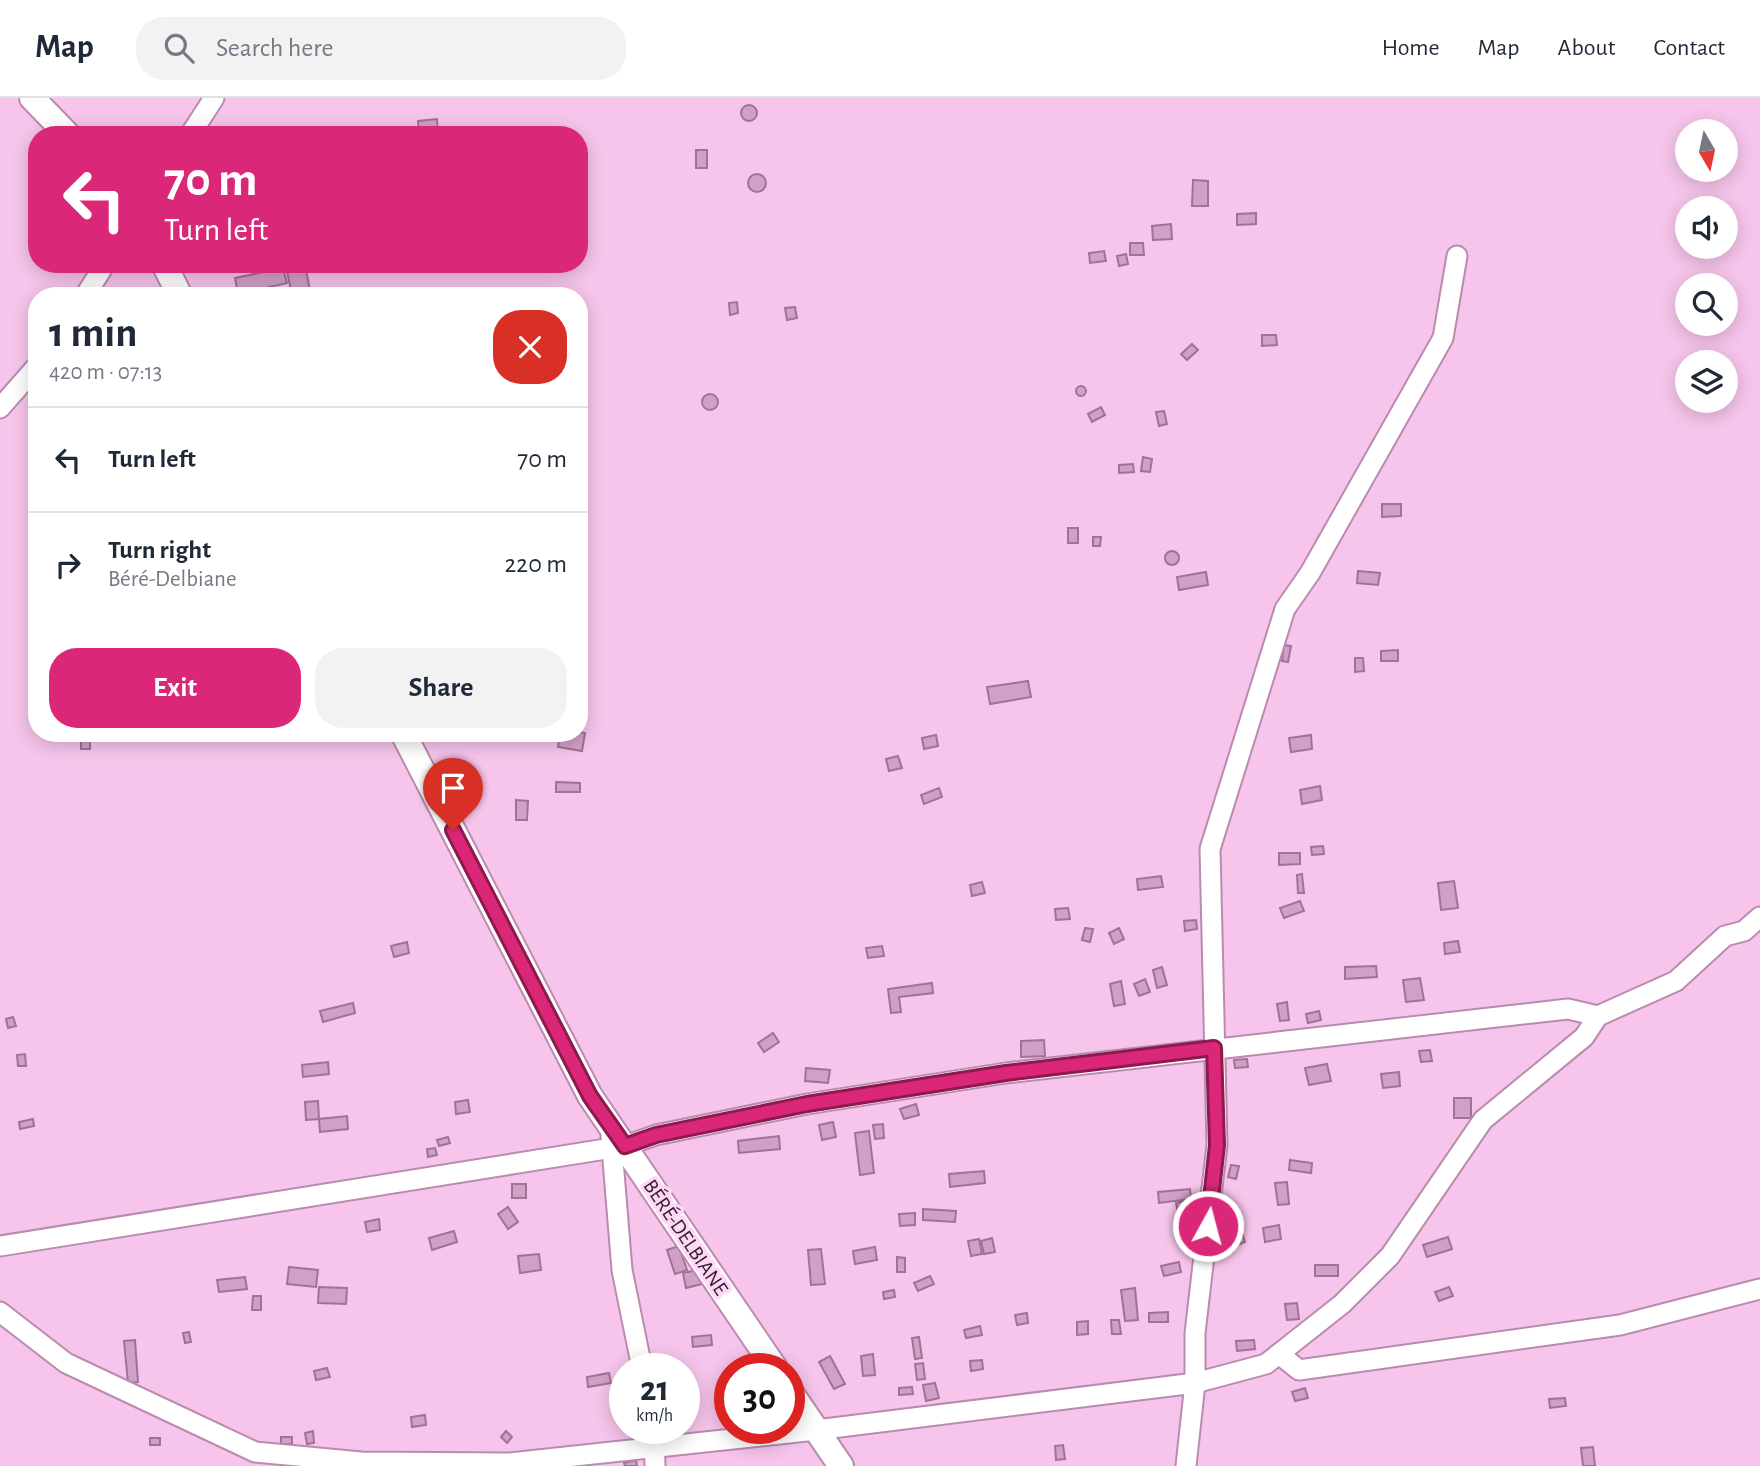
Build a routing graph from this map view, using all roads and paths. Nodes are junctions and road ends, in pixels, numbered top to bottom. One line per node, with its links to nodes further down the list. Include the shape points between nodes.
1 (32, 98): 3 (street)
2 (214, 98): 4 (street)
3 (59, 126)
4 (196, 126)
5 (1457, 256): 11 (street, via 1443,338 1285,609 1210,849)
6 (28, 376): 7 (street)
7 (0, 408)
8 (408, 742): 12 (street, BÉRÉ-DELBIANE)
9 (1760, 917): 10 (street, via 1744,931 1725,936 1676,981)
10 (1598, 1016): 11 (street, via 1568,1009); 18 (street, via 1584,1037 1483,1120 1390,1256 1342,1304)
11 (1214, 1048): 12 (street, via 1006,1073); 19 (street, via 1217,1145 1195,1334)
12 (615, 1139): 13 (street); 16 (street, via 622,1270); 17 (street, BÉRÉ-DELBIANE)
13 (0, 1246)
14 (1760, 1289): 18 (street, via 1620,1325 1299,1370)
15 (0, 1312): 22 (street, via 66,1363 255,1452 361,1462 510,1463)
16 (639, 1353)
17 (765, 1353)
18 (1279, 1354): 19 (street, via 1266,1364)
19 (1195, 1383): 21 (street); 24 (street)
20 (805, 1414): 21 (street)
21 (816, 1430): 22 (street); 23 (street)
22 (654, 1447)
23 (841, 1466)
24 (1186, 1466)

